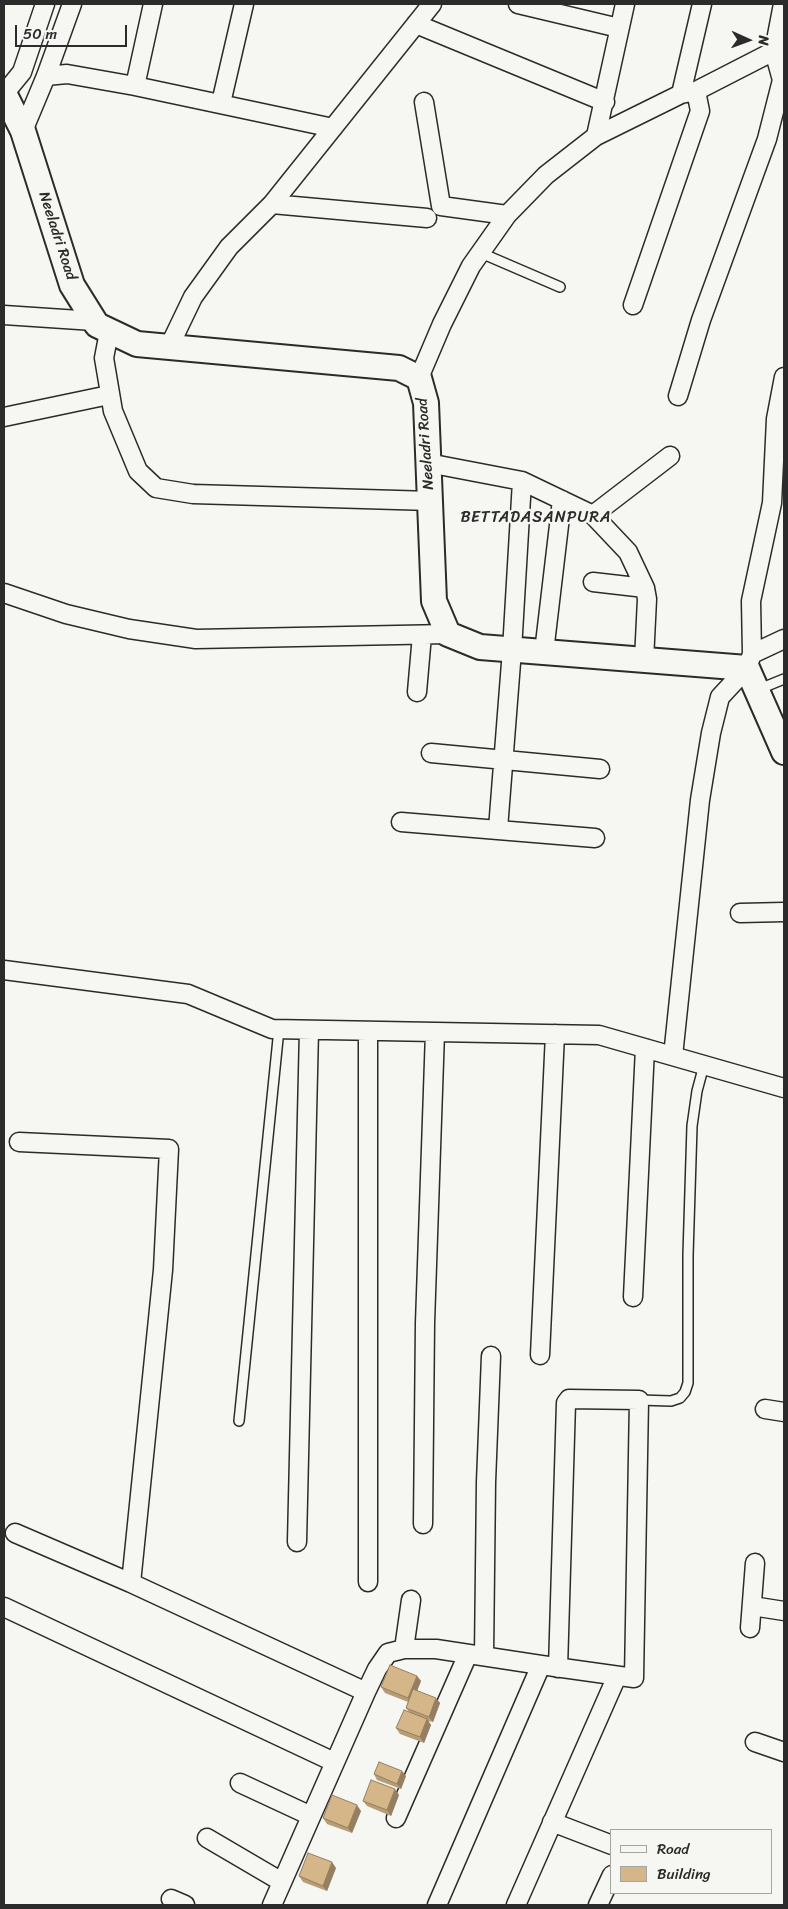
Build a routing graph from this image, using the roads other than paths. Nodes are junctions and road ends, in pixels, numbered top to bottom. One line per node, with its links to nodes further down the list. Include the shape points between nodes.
1 (44, 4): 17 (street, via 22,72)
2 (72, 4): 14 (street)
3 (153, 4): 15 (street)
4 (244, 4): 20 (street)
5 (432, 4): 11 (street)
6 (518, 4): 10 (street)
7 (625, 4): 12 (street)
8 (702, 4): 16 (street)
9 (783, 4): 13 (street)
10 (556, 8): 12 (street)
11 (416, 24): 19 (street); 21 (street)
12 (619, 28): 19 (street)
13 (774, 51): 16 (street); 36 (street, via 782,80 768,140 701,320)
14 (46, 76): 15 (street, via 67,74); 22 (street)
15 (135, 86): 20 (street)
16 (688, 93): 23 (street); 29 (street, via 700,111)
17 (4, 94): 22 (main road, Neeladri Road)
18 (424, 102): 25 (street, via 441,206)
19 (605, 102): 23 (street)
20 (221, 103): 21 (street)
21 (333, 128): 24 (street)
22 (23, 131): 31 (main road, Neeladri Road, via 72,285)
23 (596, 136): 25 (street, via 546,175)
24 (272, 204): 26 (street); 32 (street, via 213,268 193,297)
25 (507, 215): 27 (street)
26 (427, 218)
27 (481, 253): 28 (lane); 34 (street, via 471,266 442,324)
28 (560, 287)
29 (633, 305)
30 (4, 314): 31 (street)
31 (101, 326): 32 (main road, Neeladri Road, via 137,344); 35 (street)
32 (169, 347): 34 (main road, Neeladri Road, via 399,368)
33 (784, 376): 43 (street, via 776,419)
34 (419, 378): 39 (main road, Neeladri Road, via 426,404)
35 (109, 395): 37 (street); 42 (street, via 138,471 156,488 193,494)
36 (678, 396)
37 (4, 418)
38 (670, 456): 44 (street)
39 (428, 463): 40 (street); 42 (main road, Neeladri Road)
40 (522, 481): 41 (street); 51 (street)
41 (562, 500): 44 (street); 52 (street)
42 (431, 501): 48 (main road, Neeladri Road, via 434,601)
43 (778, 504): 54 (street, via 751,601)
44 (593, 515): 46 (street, via 628,552)
45 (593, 582): 46 (street)
46 (645, 588): 53 (street)
47 (4, 593): 49 (street, via 66,614 129,629 196,639)
48 (448, 634): 49 (street); 51 (main road, via 480,647)
49 (422, 635): 57 (street)
50 (784, 640): 54 (street)
51 (512, 650): 52 (main road); 60 (street)
52 (544, 652): 53 (main road)
53 (644, 660): 54 (main road)
54 (749, 661): 56 (main road); 74 (street, via 720,697 711,733 700,800)
55 (784, 679): 56 (lane)
56 (757, 690): 58 (main road)
57 (417, 692)
58 (784, 752)
59 (431, 754): 60 (street)
60 (504, 759): 61 (street); 63 (street)
61 (600, 769)
62 (401, 822): 63 (street)
63 (498, 829): 64 (street)
64 (595, 838)
65 (784, 912): 66 (street)
66 (740, 913)
67 (4, 970): 68 (street, via 188,994)
68 (279, 1030): 69 (street); 84 (lane)
69 (309, 1030): 70 (street); 87 (street)
70 (368, 1031): 71 (street); 89 (street)
71 (435, 1032): 72 (street); 85 (street, via 425,1323)
72 (555, 1034): 73 (street, via 599,1035); 79 (street)
73 (646, 1048): 74 (street); 78 (street)
74 (673, 1056): 75 (street)
75 (704, 1065): 76 (street); 81 (lane, via 692,1126 688,1382 686,1392 680,1398 671,1401)
76 (784, 1088)
77 (19, 1142): 90 (street, via 169,1149 163,1270)
78 (633, 1297)
79 (540, 1355)
80 (492, 1356): 97 (street)
81 (639, 1400): 98 (street, via 570,1399 566,1403); 99 (street, via 634,1678)
82 (765, 1409): 83 (street)
83 (784, 1412)
84 (239, 1421)
85 (423, 1524)
86 (15, 1533): 90 (street)
87 (297, 1542)
88 (755, 1563): 92 (street)
89 (368, 1582)
90 (131, 1583): 100 (street)
91 (411, 1600): 96 (street)
92 (752, 1606): 94 (street); 95 (street)
93 (4, 1607): 103 (street)
94 (784, 1611)
95 (750, 1628)
96 (404, 1648): 97 (street); 100 (street, via 388,1653)
97 (476, 1655): 98 (street); 106 (street)
98 (549, 1666): 99 (street); 113 (street)
99 (617, 1676): 107 (street)
100 (366, 1692): 103 (street)
101 (755, 1742): 102 (street)
102 (784, 1752)
103 (334, 1762): 105 (street)
104 (240, 1783): 105 (street)
105 (311, 1816): 111 (street)
106 (396, 1818)
107 (552, 1822): 109 (street); 114 (street)
108 (207, 1838): 111 (street)
109 (610, 1844)
110 (610, 1879): 115 (street)
111 (282, 1882): 112 (street)
112 (272, 1905)
113 (437, 1905)
114 (516, 1905)
115 (598, 1905)

